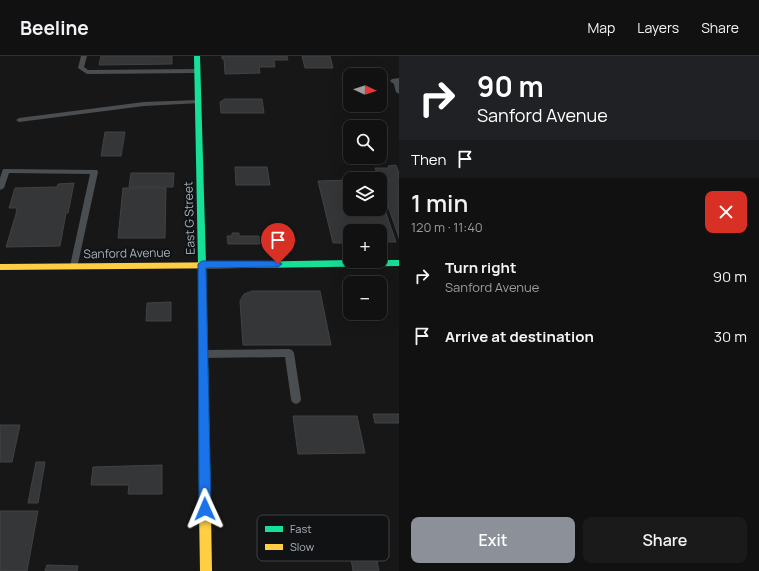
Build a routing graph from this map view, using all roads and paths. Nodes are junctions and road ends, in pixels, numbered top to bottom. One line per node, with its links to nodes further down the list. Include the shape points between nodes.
1 (84, 56): 3 (lane, via 81,68 87,72)
2 (197, 56): 3 (street, East G Street)
3 (197, 71): 6 (street, East G Street)
4 (398, 81): 5 (lane)
5 (399, 92)
6 (198, 102): 7 (lane, via 144,104); 10 (street, East G Street)
7 (19, 120)
8 (0, 188): 11 (lane, via 6,171 94,172)
9 (399, 263): 10 (street, Sanford Avenue)
10 (202, 264): 11 (street, Sanford Avenue); 13 (street, East G Street)
11 (74, 266): 12 (street, Sanford Avenue)
12 (0, 267)
13 (203, 354): 14 (lane, via 289,353); 15 (street, East G Street)
14 (296, 399)
15 (206, 571)

